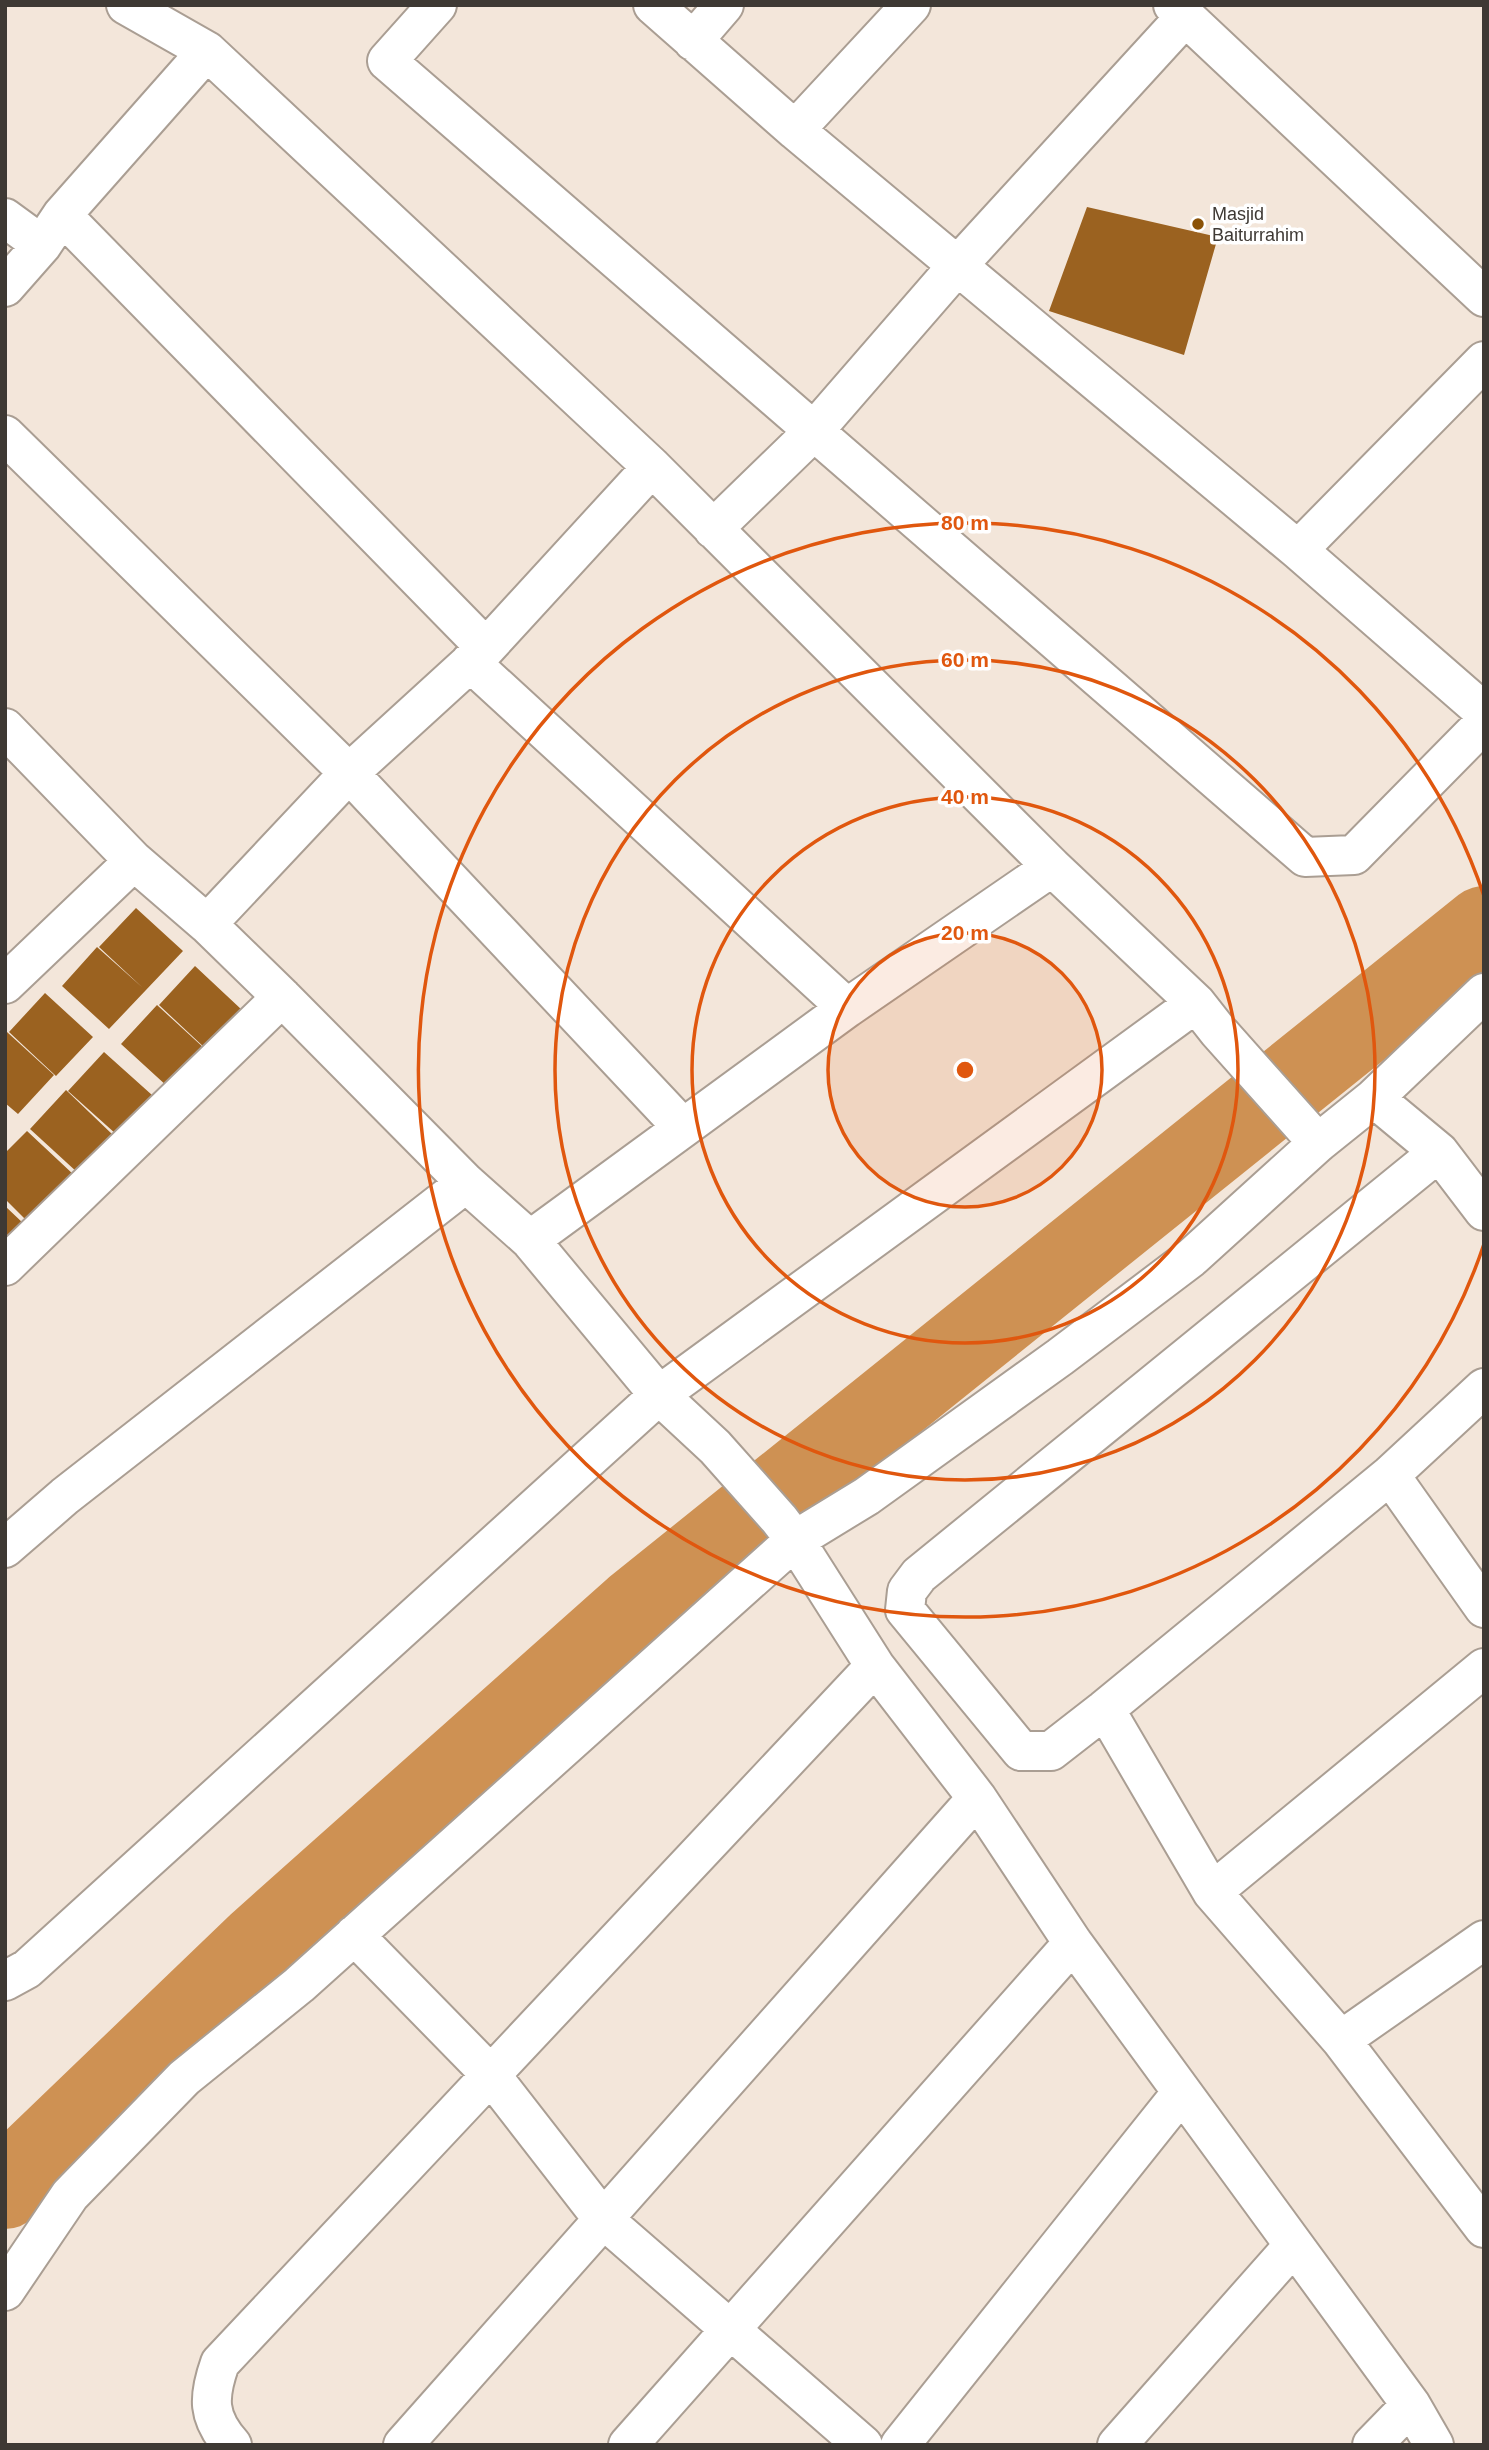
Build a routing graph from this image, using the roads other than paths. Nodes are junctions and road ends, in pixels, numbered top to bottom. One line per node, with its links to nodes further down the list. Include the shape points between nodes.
1 (126, 5): 8 (street)
2 (437, 5): 16 (street, via 387,61)
3 (653, 5): 7 (street)
4 (724, 5): 7 (street)
5 (911, 5): 9 (street)
6 (1179, 11): 12 (street); 14 (street)
7 (693, 41): 9 (street)
8 (207, 51): 11 (street); 18 (street)
9 (795, 130): 12 (street)
10 (5, 218): 11 (street)
11 (52, 230): 13 (street); 21 (street)
12 (958, 265): 16 (street); 20 (street)
13 (5, 287)
14 (1484, 297)
15 (1484, 361): 20 (street)
16 (813, 432): 19 (street); 23 (street, via 1305,857 1354,855)
17 (5, 435): 25 (street)
18 (653, 467): 19 (street); 21 (street)
19 (713, 529): 27 (street)
20 (1298, 550): 22 (street)
21 (478, 655): 25 (street); 32 (street)
22 (1484, 712)
23 (1484, 723)
24 (5, 727): 26 (street)
25 (349, 773): 28 (street); 35 (street)
26 (134, 861): 28 (street); 29 (street)
27 (1052, 867): 32 (street); 33 (street)
28 (206, 925): 31 (street)
29 (5, 984)
30 (1484, 993): 34 (street)
31 (282, 997): 38 (street); 41 (street)
32 (847, 1008): 35 (street)
33 (1207, 1017): 36 (street); 43 (street)
34 (1374, 1098): 36 (street); 37 (street)
35 (683, 1128): 40 (street)
36 (1318, 1143): 45 (street, via 1180,1267 1060,1357 867,1496)
37 (1438, 1152): 39 (street); 50 (street, via 919,1575 907,1591 905,1610 1021,1751 1051,1751)
38 (466, 1183): 40 (street); 46 (street, via 65,1496)
39 (1484, 1211)
40 (530, 1240): 43 (street)
41 (5, 1266)
42 (1484, 1388): 44 (street)
43 (659, 1395): 45 (street, via 715,1447); 56 (street, via 27,1969)
44 (1390, 1475): 47 (street); 50 (street)
45 (787, 1530): 48 (street); 53 (street)
46 (5, 1548)
47 (1484, 1608)
48 (875, 1666): 51 (street); 58 (street)
49 (1484, 1668): 52 (street)
50 (1105, 1709): 52 (street)
51 (977, 1798): 55 (street); 60 (street)
52 (1212, 1892): 57 (street)
53 (354, 1935): 58 (street); 63 (street, via 184,2078 70,2195)
54 (1484, 1940): 57 (street)
55 (1073, 1943): 59 (street); 64 (street)
56 (5, 1981)
57 (1341, 2040): 61 (street)
58 (491, 2074): 60 (street); 66 (street, via 220,2363 211,2407 219,2430)
59 (1182, 2092): 62 (street); 70 (street)
60 (602, 2218): 64 (street); 67 (street)
61 (1483, 2225)
62 (1294, 2245): 65 (street); 71 (street)
63 (5, 2291)
64 (730, 2328): 68 (street); 69 (street)
65 (1411, 2405): 72 (street); 73 (street)
66 (232, 2445)
67 (403, 2445)
68 (628, 2445)
69 (863, 2445)
70 (900, 2445)
71 (1117, 2445)
72 (1372, 2445)
73 (1434, 2445)

